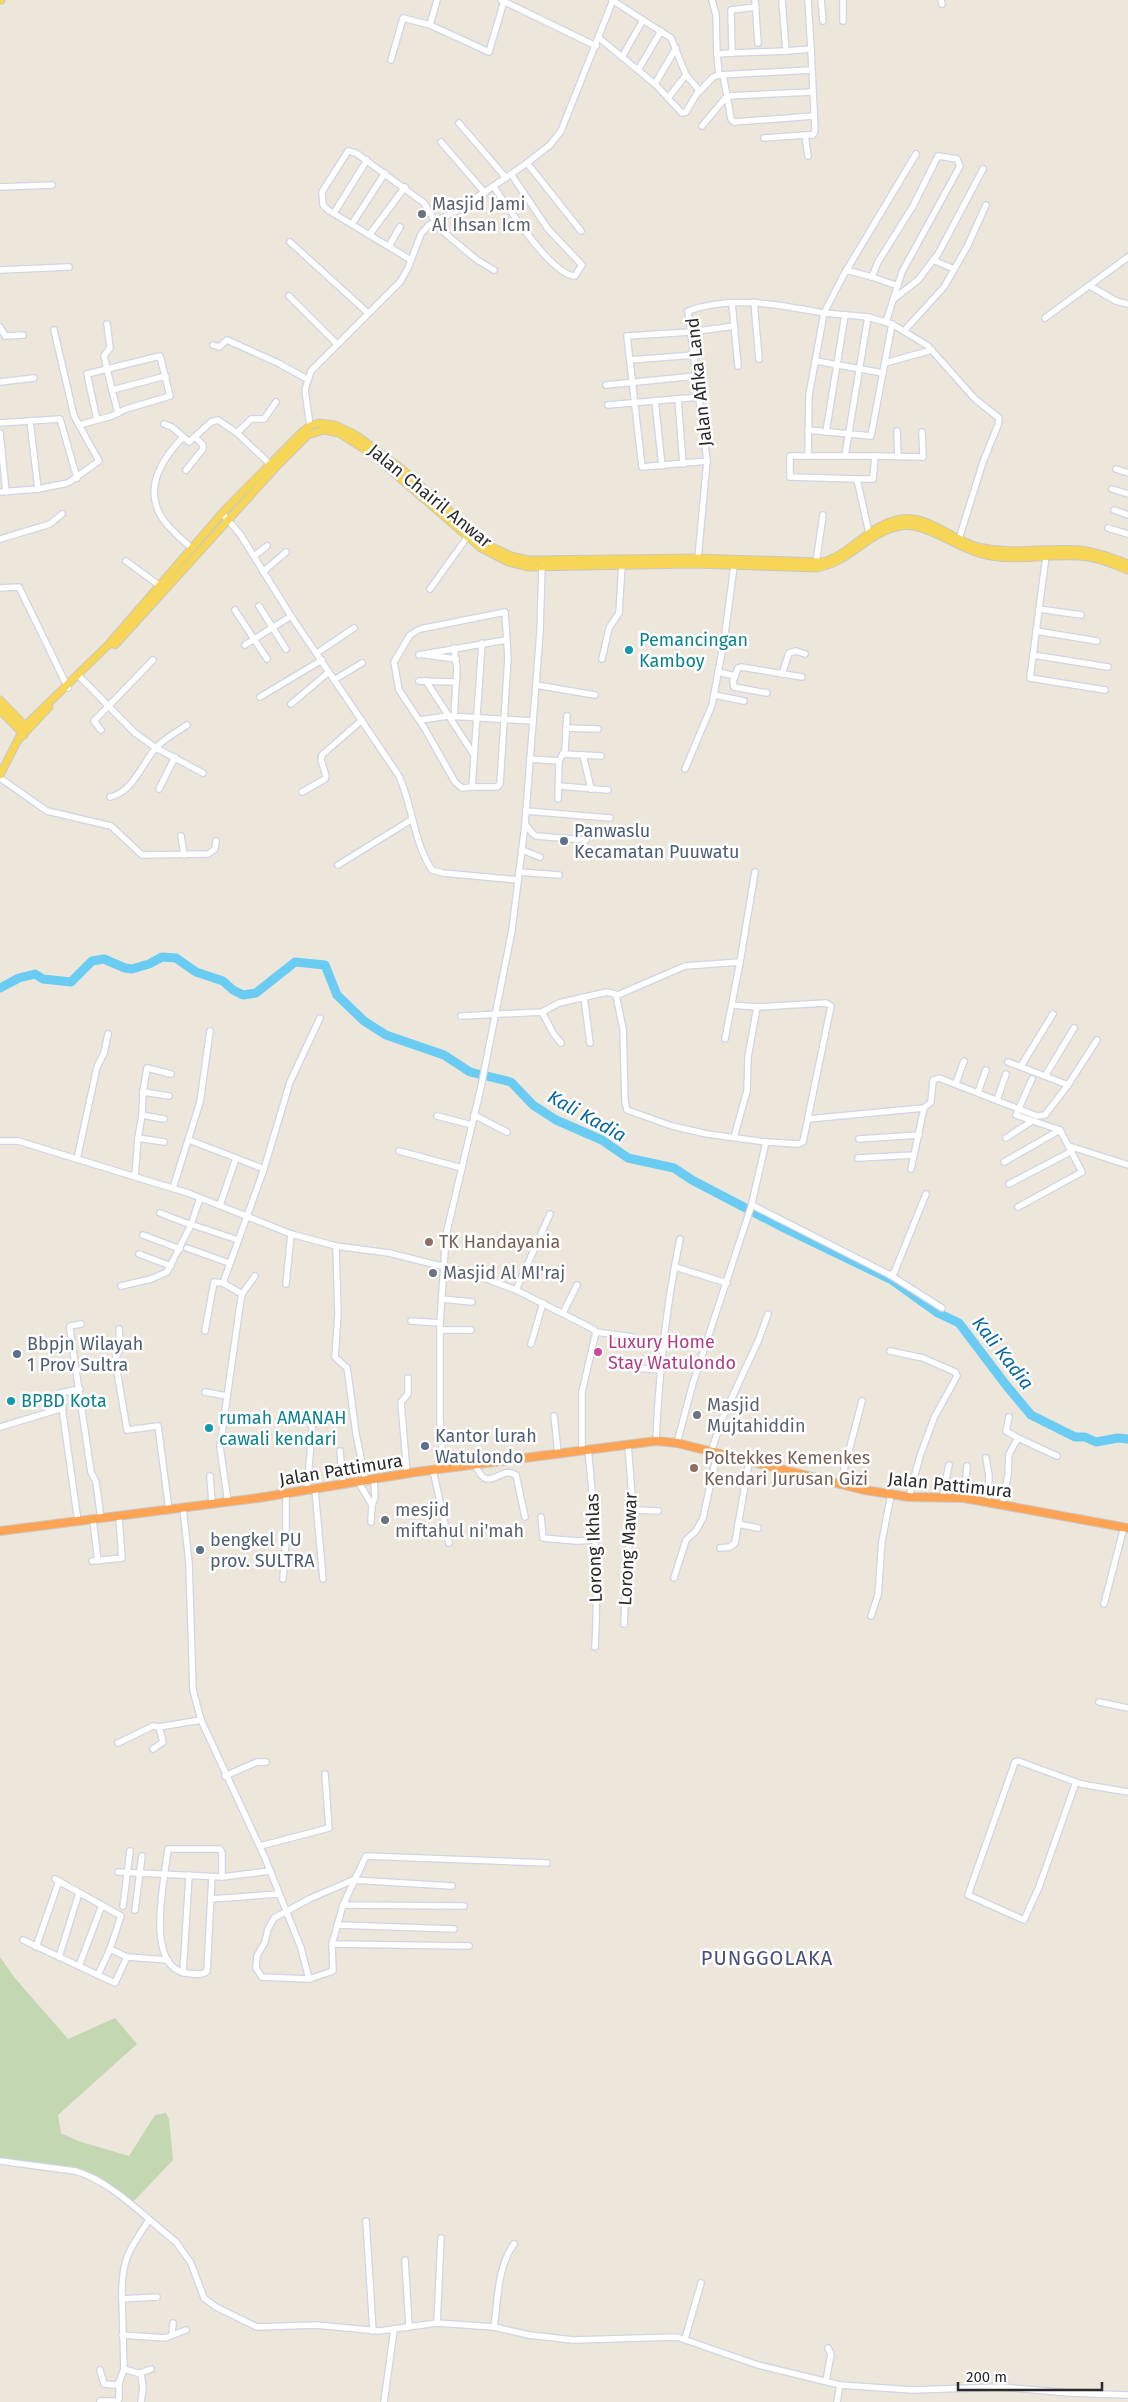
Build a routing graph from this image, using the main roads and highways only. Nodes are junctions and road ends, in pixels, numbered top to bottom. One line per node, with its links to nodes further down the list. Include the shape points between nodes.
1 (272, 466): 2 (main road, Jalan Chairil Anwar, via 308,435 324,430 350,439); 2 (main road, Jalan Chairil Anwar, via 310,426 327,424 356,435); 3 (main road, Jalan Chairil Anwar)
2 (400, 472): 4 (main road, Jalan Chairil Anwar, via 488,545 511,556); 4 (main road, Jalan Chairil Anwar, via 481,548 517,565)
3 (225, 515): 7 (main road, Jalan Chairil Anwar, via 191,548 108,645); 7 (main road, Jalan Chairil Anwar, via 166,590 110,650)
4 (542, 564): 5 (main road, Jalan Chairil Anwar); 5 (main road, Jalan Chairil Anwar, via 698,558)
5 (752, 564): 6 (main road, Jalan Chairil Anwar, via 816,568 832,565 882,532 904,526 920,528 987,555 1089,557); 6 (main road, Jalan Chairil Anwar, via 816,563 834,558 890,522 909,519 977,546 1020,551 1082,550)
6 (1128, 565)
7 (68, 686): 10 (main road, Jalan Chairil Anwar)
8 (0, 700): 10 (main road)
9 (0, 710): 10 (main road)
10 (24, 733): 11 (main road, Jalan Chairil Anwar)
11 (1, 772)
12 (1126, 1528): 13 (highway, Jalan Pattimura, via 964,1498 890,1495 656,1440 433,1470 286,1494)
13 (0, 1531)

